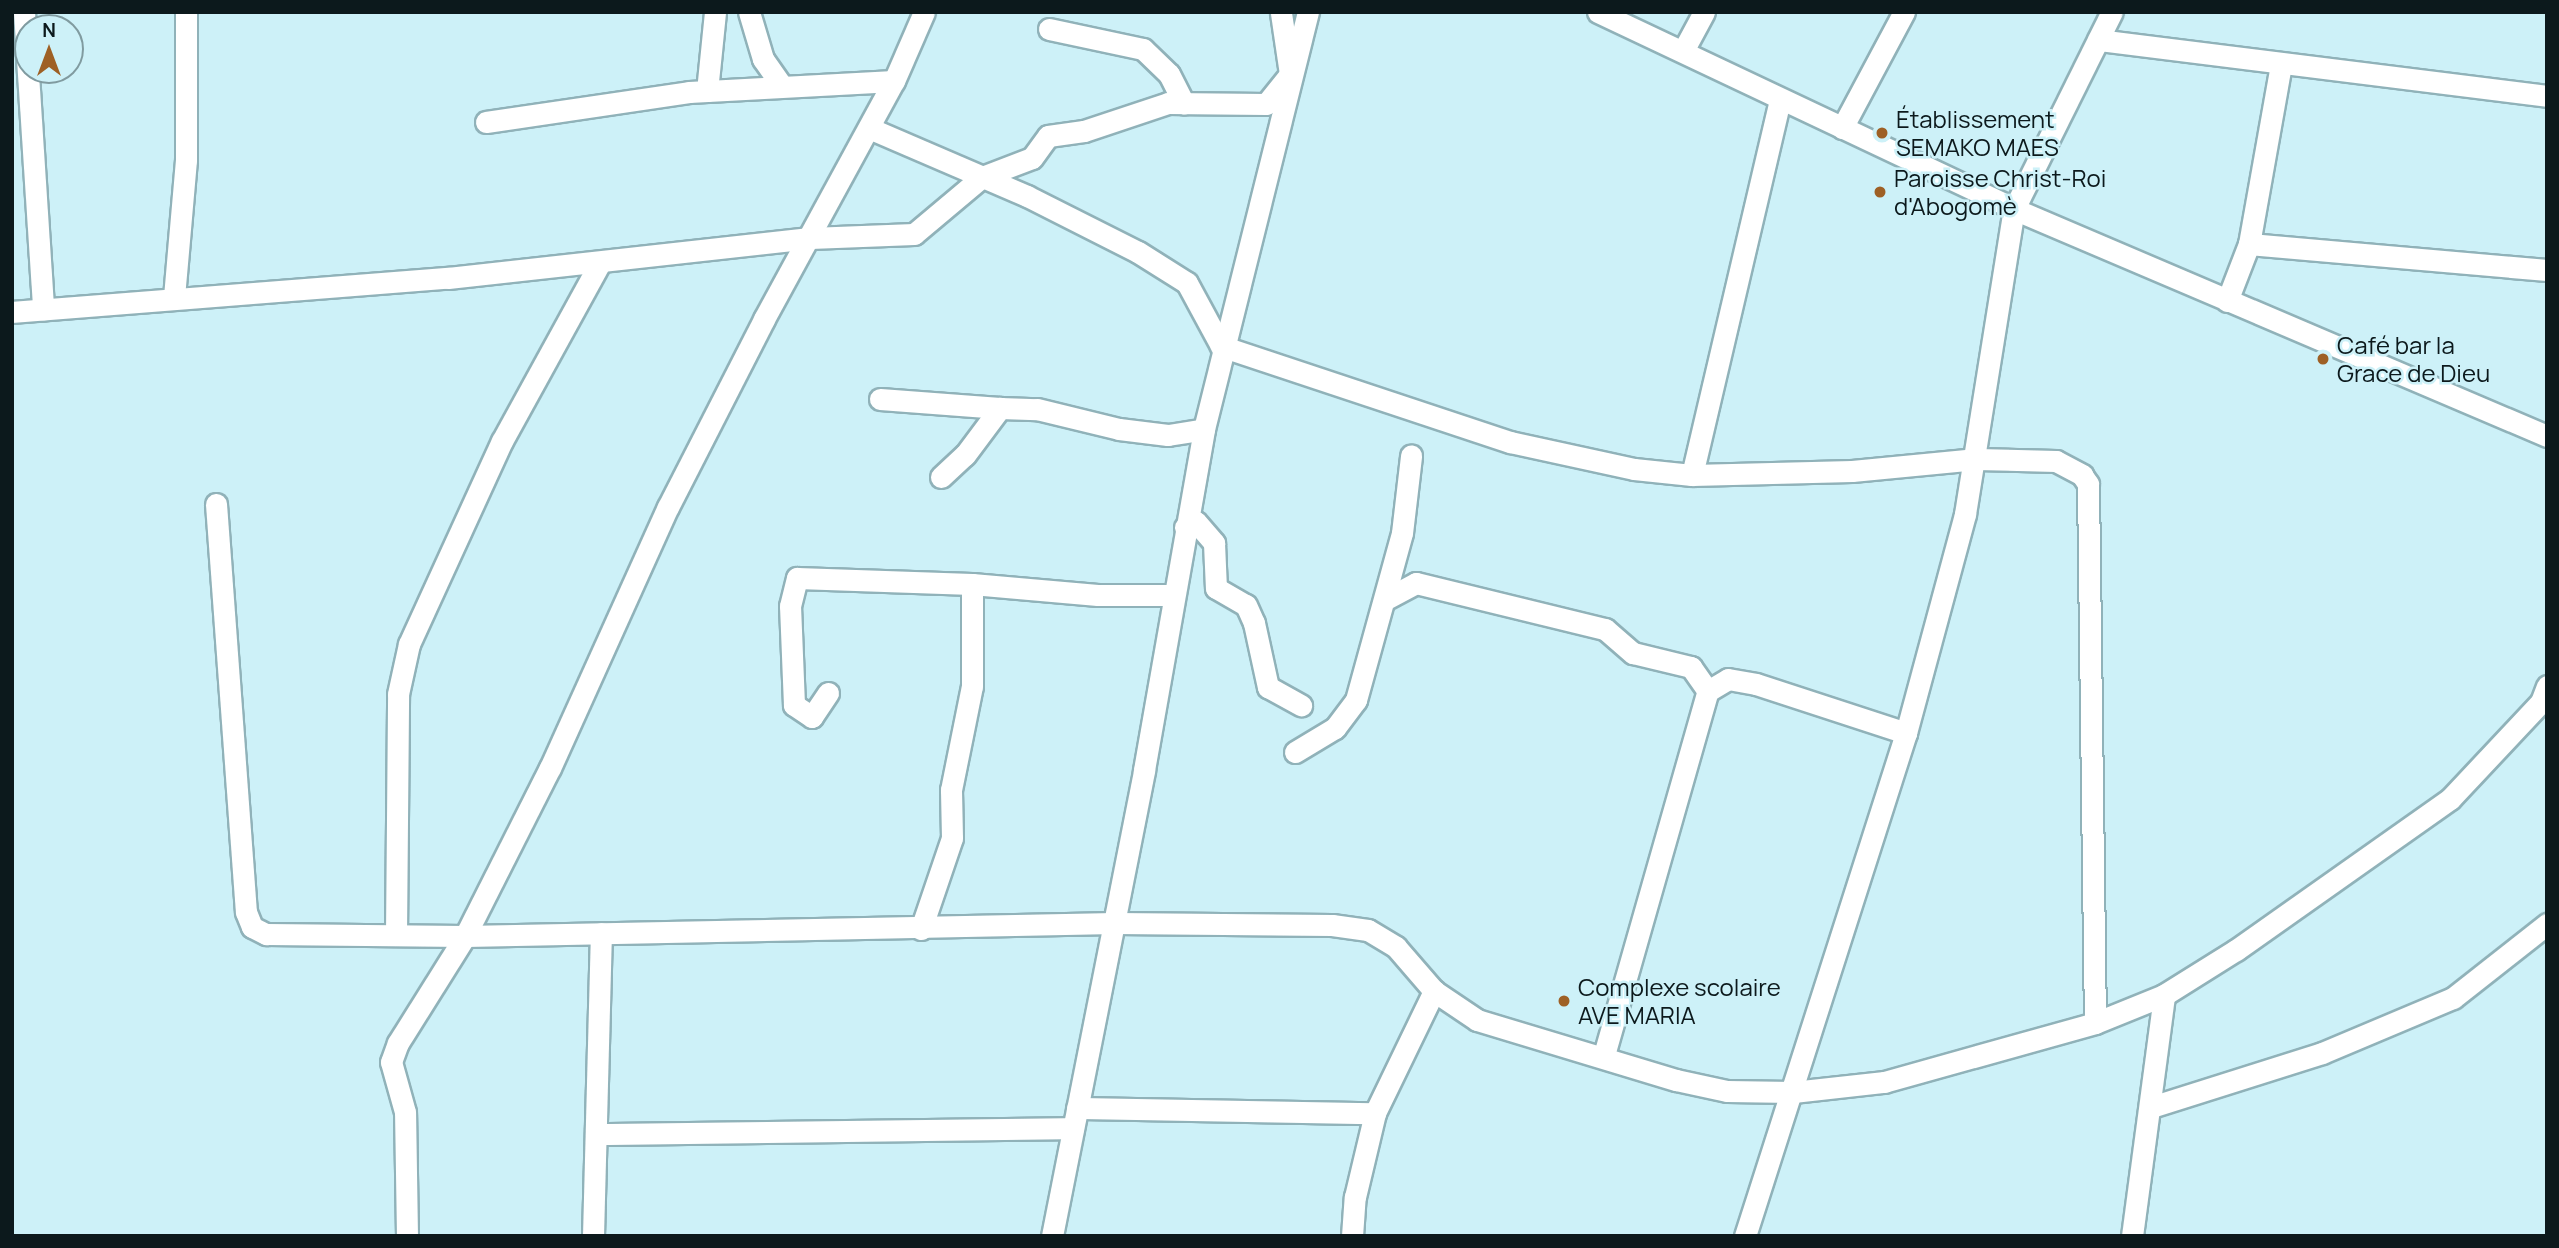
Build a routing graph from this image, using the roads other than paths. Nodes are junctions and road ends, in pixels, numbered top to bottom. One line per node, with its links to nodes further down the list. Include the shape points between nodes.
1 (24, 12): 34 (street)
2 (186, 12): 32 (street, via 186,172)
3 (715, 12): 19 (street)
4 (749, 12): 18 (street, via 762,59)
5 (924, 12): 17 (street)
6 (1308, 12): 16 (street)
7 (1598, 12): 14 (street)
8 (1704, 12): 14 (street)
9 (1904, 12): 25 (street)
10 (2112, 12): 13 (street)
11 (1281, 13): 16 (street)
12 (1049, 29): 22 (street, via 1143,49 1170,74)
13 (2098, 40): 15 (street); 27 (street)
14 (1683, 51): 21 (street)
15 (2281, 65): 20 (street); 29 (street)
16 (1290, 74): 22 (street, via 1266,104); 36 (street)
17 (894, 81): 18 (street); 24 (street)
18 (782, 86): 19 (street)
19 (707, 91): 23 (street)
20 (2547, 96)
21 (1780, 100): 25 (street); 43 (street)
22 (1184, 103): 26 (street, via 1168,103 1084,131 1048,136 1032,158)
23 (486, 122)
24 (869, 128): 26 (street); 28 (street)
25 (1842, 128): 27 (street)
26 (982, 177): 28 (street, via 914,234); 36 (street, via 1107,235 1188,283)
27 (2014, 209): 33 (street); 42 (street)
28 (810, 238): 30 (street); 61 (street, via 668,507 550,768)
29 (2249, 244): 31 (street); 33 (street)
30 (600, 264): 32 (street); 60 (street, via 502,441 409,644 398,694)
31 (2547, 270)
32 (174, 298): 34 (street)
33 (2227, 301): 40 (street)
34 (43, 309): 35 (street)
35 (12, 312)
36 (1221, 346): 39 (street); 43 (street, via 1510,442 1634,469)
37 (880, 399): 38 (street)
38 (1000, 408): 39 (street, via 1037,409 1118,429 1168,435); 44 (street, via 965,455)
39 (1204, 429): 46 (street)
40 (2547, 436)
41 (1411, 456): 49 (street, via 1402,533)
42 (1976, 459): 43 (street, via 1852,471); 54 (street); 64 (street, via 2056,461 2082,475 2088,484)
43 (1692, 475)
44 (941, 477)
45 (216, 504): 60 (street, via 246,912 252,927 266,934)
46 (1185, 527): 48 (street); 53 (street, via 1196,522 1214,543 1216,588 1246,605 1268,687)
47 (972, 584): 48 (street, via 1098,595); 52 (street, via 797,578 790,606 794,705 812,717); 58 (street, via 972,686 951,790 952,838)
48 (1172, 595): 56 (street)
49 (1386, 599): 51 (street, via 1416,583 1605,629 1633,653 1691,667); 55 (street, via 1356,700 1335,728)
50 (2547, 686): 63 (street, via 2541,702 2449,800 2236,950)
51 (1708, 691): 54 (street, via 1728,679 1756,684); 65 (street)
52 (828, 693)
53 (1301, 705)
54 (1906, 733): 66 (street)
55 (1295, 752)
56 (1115, 923): 58 (street); 62 (street, via 1332,925 1368,930 1396,947); 69 (street)
57 (2547, 924): 67 (street, via 2453,998 2322,1053)
58 (921, 929): 59 (street)
59 (601, 933): 61 (street); 70 (street)
60 (396, 935): 61 (street)
61 (465, 936): 71 (street, via 391,1062 405,1112)
62 (1434, 991): 65 (street, via 1477,1020); 68 (street)
63 (2164, 995): 64 (street); 67 (street)
64 (2095, 1023): 66 (street, via 1884,1082)
65 (1604, 1055): 66 (street, via 1676,1080 1727,1091)
66 (1794, 1092): 75 (street)
67 (2151, 1107): 76 (street)
68 (1376, 1113): 69 (street); 74 (street, via 1355,1197)
69 (1075, 1118): 70 (street); 73 (street)
70 (599, 1134): 72 (street)
71 (407, 1236)
72 (593, 1236)
73 (1052, 1236)
74 (1352, 1236)
75 (1745, 1236)
76 (2132, 1236)

